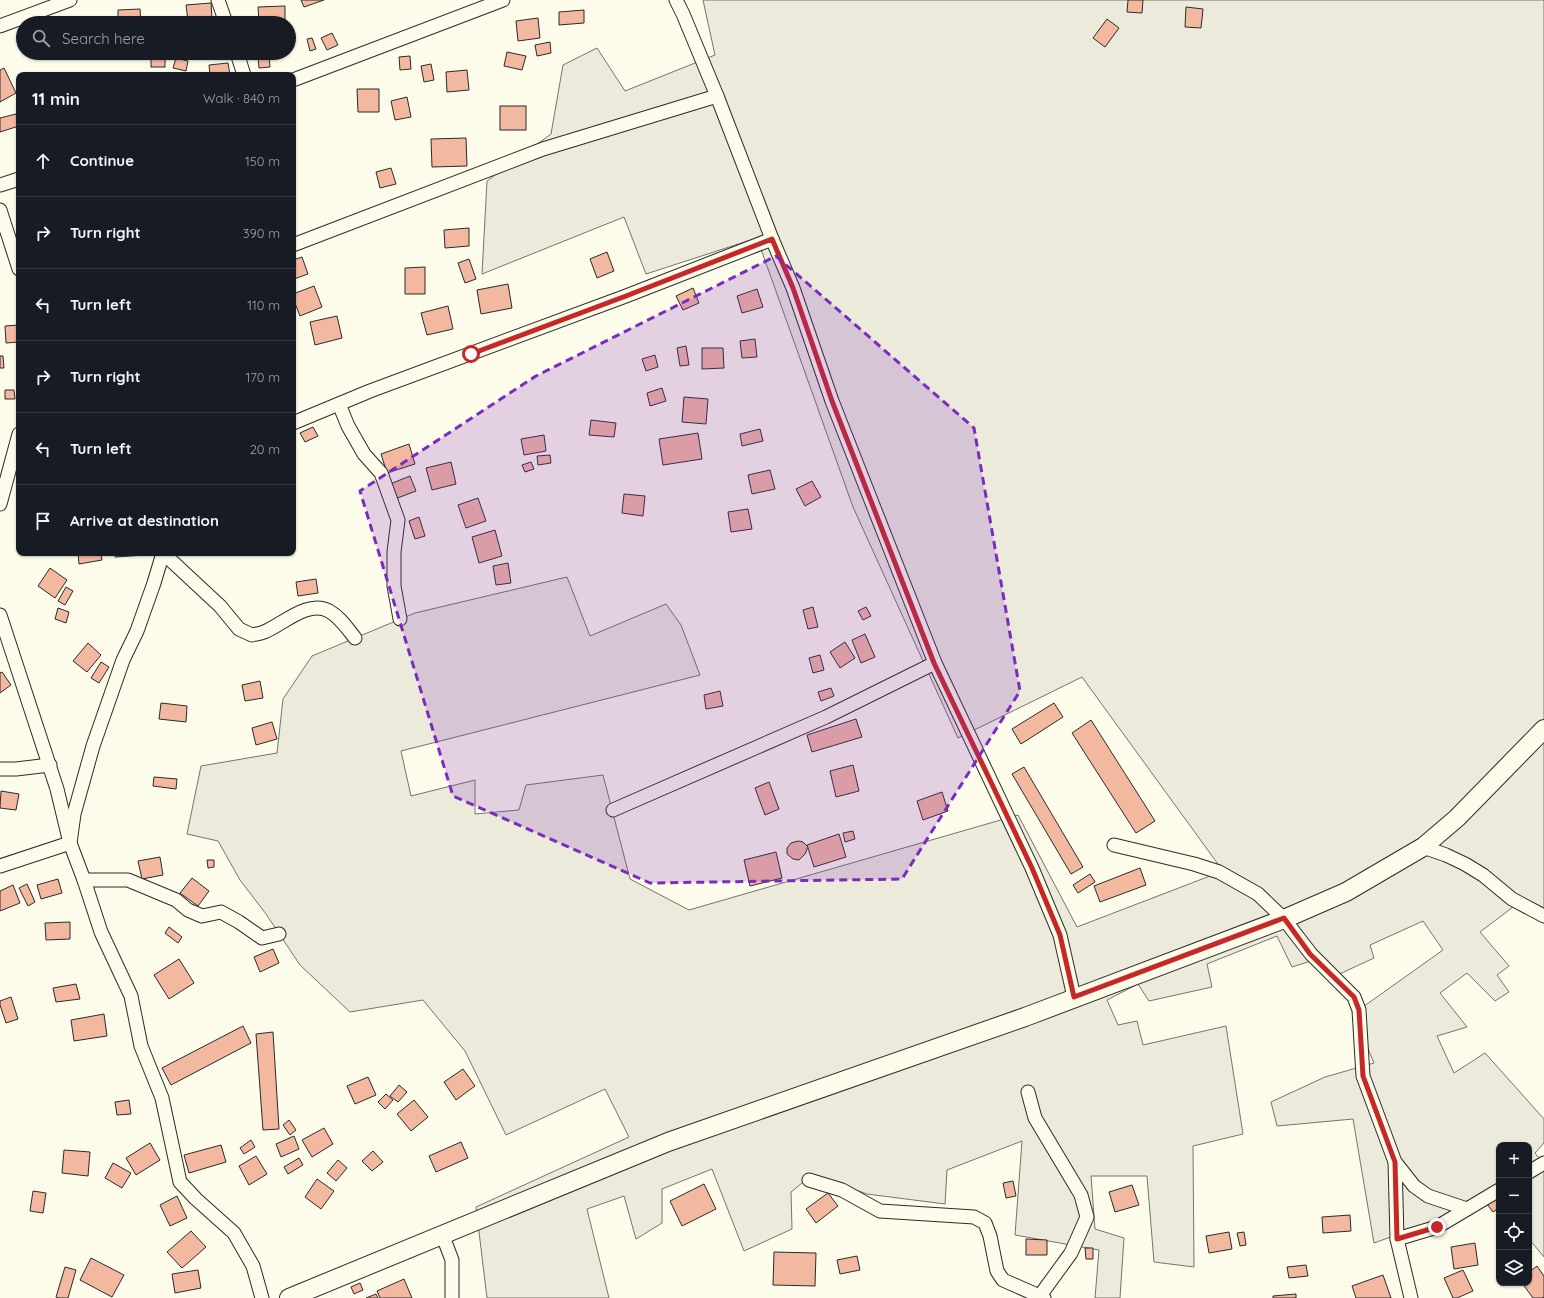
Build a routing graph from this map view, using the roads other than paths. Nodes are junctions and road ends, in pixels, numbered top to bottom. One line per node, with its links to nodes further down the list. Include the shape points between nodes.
1 (70, 0): 5 (street)
2 (218, 0): 6 (street)
3 (503, 0): 11 (street)
4 (676, 0): 12 (street)
5 (27, 16)
6 (224, 16)
7 (16, 20): 8 (street)
8 (0, 26)
9 (239, 60): 10 (street)
10 (243, 72)
11 (296, 79)
12 (717, 96): 16 (street); 17 (street, via 543,149)
13 (16, 180): 14 (street)
14 (0, 185)
15 (0, 210): 18 (street)
16 (772, 239): 19 (street); 28 (street, via 793,288 832,401)
17 (296, 244)
18 (16, 260)
19 (338, 404): 20 (street); 26 (street, via 364,454 381,473 398,520 394,552 394,586)
20 (296, 422)
21 (16, 445): 22 (street)
22 (0, 504)
23 (162, 556): 33 (street, via 137,631 123,660 93,746 74,814)
24 (166, 556): 27 (street, via 220,606 239,629 252,635 263,633 297,614 316,607 328,611 340,620)
25 (0, 615): 30 (street)
26 (400, 619)
27 (355, 638)
28 (934, 663): 32 (street, via 826,717); 41 (street, via 1038,881 1060,935)
29 (1544, 729): 35 (main road, via 1457,818)
30 (50, 765): 31 (street); 33 (street)
31 (0, 769)
32 (613, 810)
33 (70, 843): 36 (street); 37 (street)
34 (1114, 846): 39 (street, via 1219,872 1258,894)
35 (1423, 847): 38 (street, via 1471,868 1512,899); 39 (main road, via 1346,892)
36 (0, 866)
37 (84, 880): 40 (street, via 128,880 176,900 188,910 202,916 221,912 262,938); 52 (street, via 101,932 131,996 141,1046 162,1098 180,1182 234,1234 254,1266)
38 (1544, 916)
39 (1284, 918): 41 (main road); 43 (street, via 1310,954 1354,997 1359,1010 1363,1076)
40 (279, 934)
41 (1074, 997): 49 (main road, via 1025,1017 668,1142)
42 (1028, 1092): 51 (street, via 1035,1118 1081,1195 1087,1217 1071,1253)
43 (1395, 1162): 48 (street, via 1414,1186 1428,1196); 50 (street)
44 (1544, 1164): 45 (street)
45 (1532, 1170)
46 (809, 1180): 51 (street, via 842,1190 880,1211 974,1217 985,1223 997,1271 1003,1280)
47 (1496, 1192): 48 (street)
48 (1467, 1209): 50 (street, via 1437,1227)
49 (442, 1234): 53 (main road); 54 (street, via 452,1260)
50 (1397, 1239): 55 (street)
51 (1042, 1297)
52 (262, 1298)
53 (288, 1298)
54 (452, 1298)
55 (1411, 1298)

